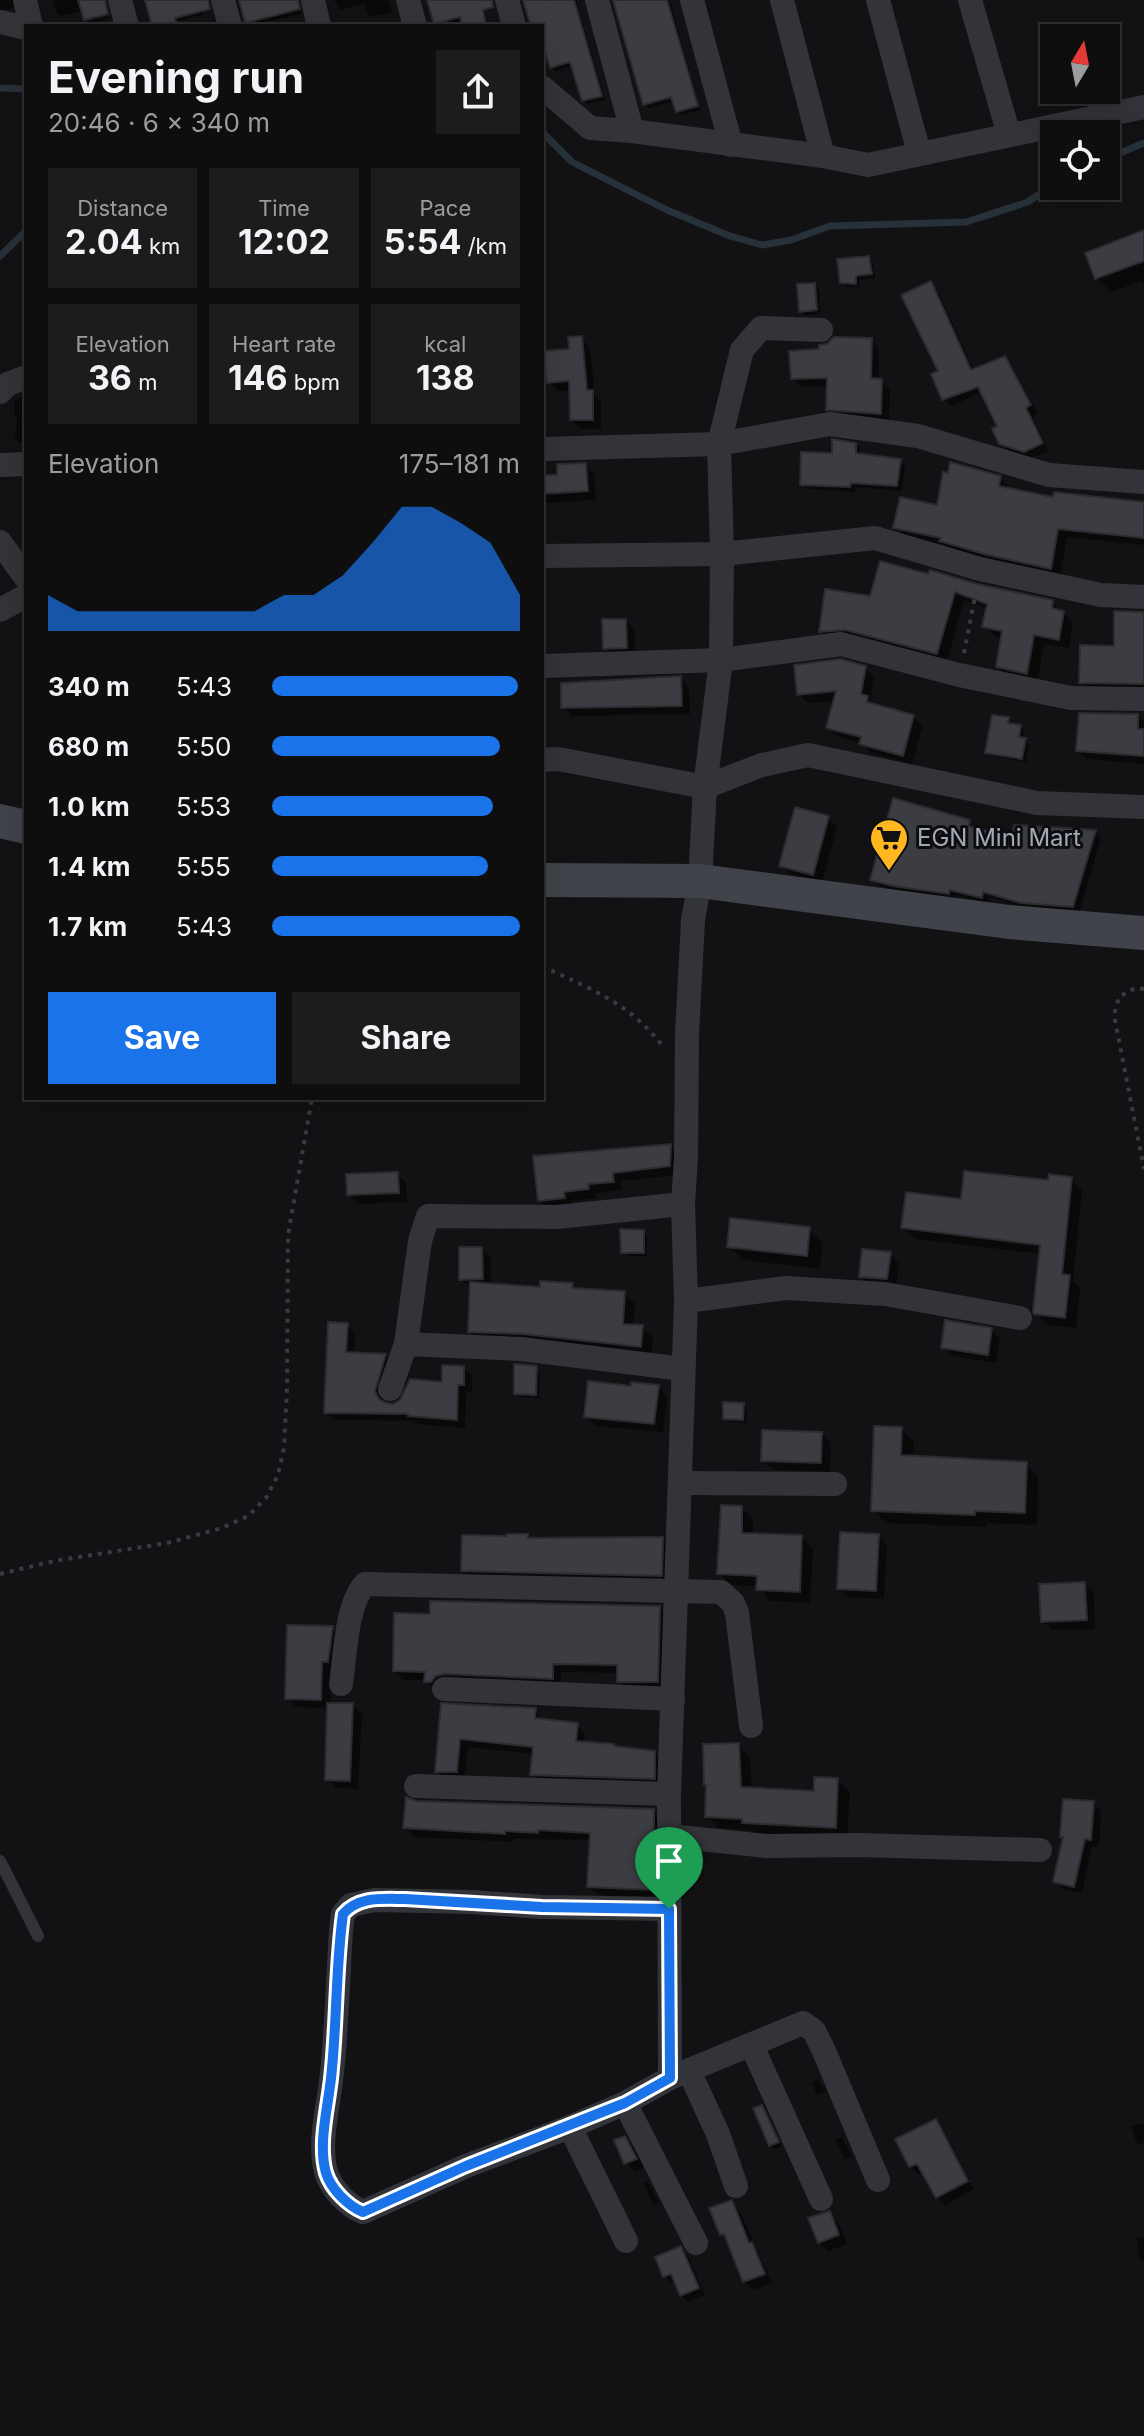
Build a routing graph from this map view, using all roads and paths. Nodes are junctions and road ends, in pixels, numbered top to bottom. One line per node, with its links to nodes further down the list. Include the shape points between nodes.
1 (25, 0): 13 (street)
2 (120, 0): 14 (street)
3 (223, 0): 15 (street)
4 (313, 0): 16 (street)
5 (408, 0): 17 (street)
6 (507, 0): 18 (street)
7 (597, 0): 22 (street)
8 (692, 0): 24 (street)
9 (782, 0): 26 (street)
10 (878, 0): 25 (street)
11 (970, 0): 23 (street)
12 (0, 22): 19 (street)
13 (28, 24)
14 (126, 24)
15 (229, 24)
16 (319, 24)
17 (414, 24)
18 (513, 24)
19 (24, 26)
20 (544, 89): 22 (street, via 590,128)
21 (1144, 107): 23 (street)
22 (632, 131): 24 (street)
23 (1009, 135): 25 (street)
24 (731, 145): 26 (street)
25 (919, 153): 26 (street, via 868,165)
26 (823, 156)
27 (821, 330): 30 (street, via 761,328 742,350)
28 (24, 378): 29 (street)
29 (0, 392)
30 (719, 444): 31 (street); 34 (street, via 830,424 918,436 1049,475); 36 (street)
31 (544, 449)
32 (24, 464): 33 (street)
33 (0, 465)
34 (1144, 482)
35 (0, 542): 39 (street)
36 (722, 554): 37 (street); 38 (street, via 875,538); 43 (street)
37 (544, 556)
38 (980, 569): 41 (street, via 1101,595); 45 (path)
39 (24, 575)
40 (24, 597): 42 (street)
41 (1144, 597)
42 (0, 610)
43 (721, 660): 44 (street); 45 (street, via 841,644); 48 (street)
44 (544, 666)
45 (959, 675): 46 (street, via 1071,698)
46 (1144, 699)
47 (544, 760): 48 (street)
48 (705, 787): 49 (street, via 762,765 808,755 1037,803); 53 (street)
49 (1144, 807)
50 (0, 821): 51 (street)
51 (24, 827)
52 (544, 880): 53 (street)
53 (700, 881): 54 (street, via 1009,922); 57 (street, via 693,920)
54 (1144, 933)
55 (544, 967): 57 (path, via 627,1009)
56 (1144, 989): 59 (path, via 1119,997 1114,1015)
57 (687, 1078): 60 (street)
58 (312, 1100): 68 (path, via 288,1235 284,1448 266,1498 248,1516 222,1528)
59 (1144, 1169)
60 (683, 1204): 61 (street); 63 (street, via 557,1217 428,1216)
61 (686, 1301): 62 (street, via 786,1288 885,1294); 64 (street)
62 (1020, 1318)
63 (406, 1344): 64 (street, via 521,1349); 65 (street)
64 (683, 1369): 66 (street)
65 (390, 1389)
66 (681, 1483): 67 (street); 69 (street)
67 (835, 1484)
68 (0, 1574)
69 (676, 1589): 70 (street, via 365,1584 354,1605); 72 (street); 73 (street, via 721,1592 733,1603)
70 (341, 1684)
71 (444, 1689): 72 (street)
72 (673, 1699): 75 (street)
73 (751, 1726)
74 (416, 1786): 75 (street)
75 (669, 1794): 76 (street)
76 (670, 1836): 77 (street, via 766,1846); 79 (street)
77 (1040, 1850)
78 (0, 1861): 80 (lane)
79 (669, 1909): 82 (street); 84 (street, via 390,1899 360,1901 343,1914 325,2171 353,2208 363,2212)
80 (38, 1936)
81 (752, 2046): 82 (street); 85 (street, via 795,2025 809,2025); 87 (street)
82 (680, 2075): 83 (street); 86 (street, via 718,2134)
83 (625, 2103): 84 (street); 89 (street)
84 (570, 2127): 88 (street)
85 (878, 2180)
86 (736, 2186)
87 (821, 2199)
88 (626, 2241)
89 (696, 2243)

